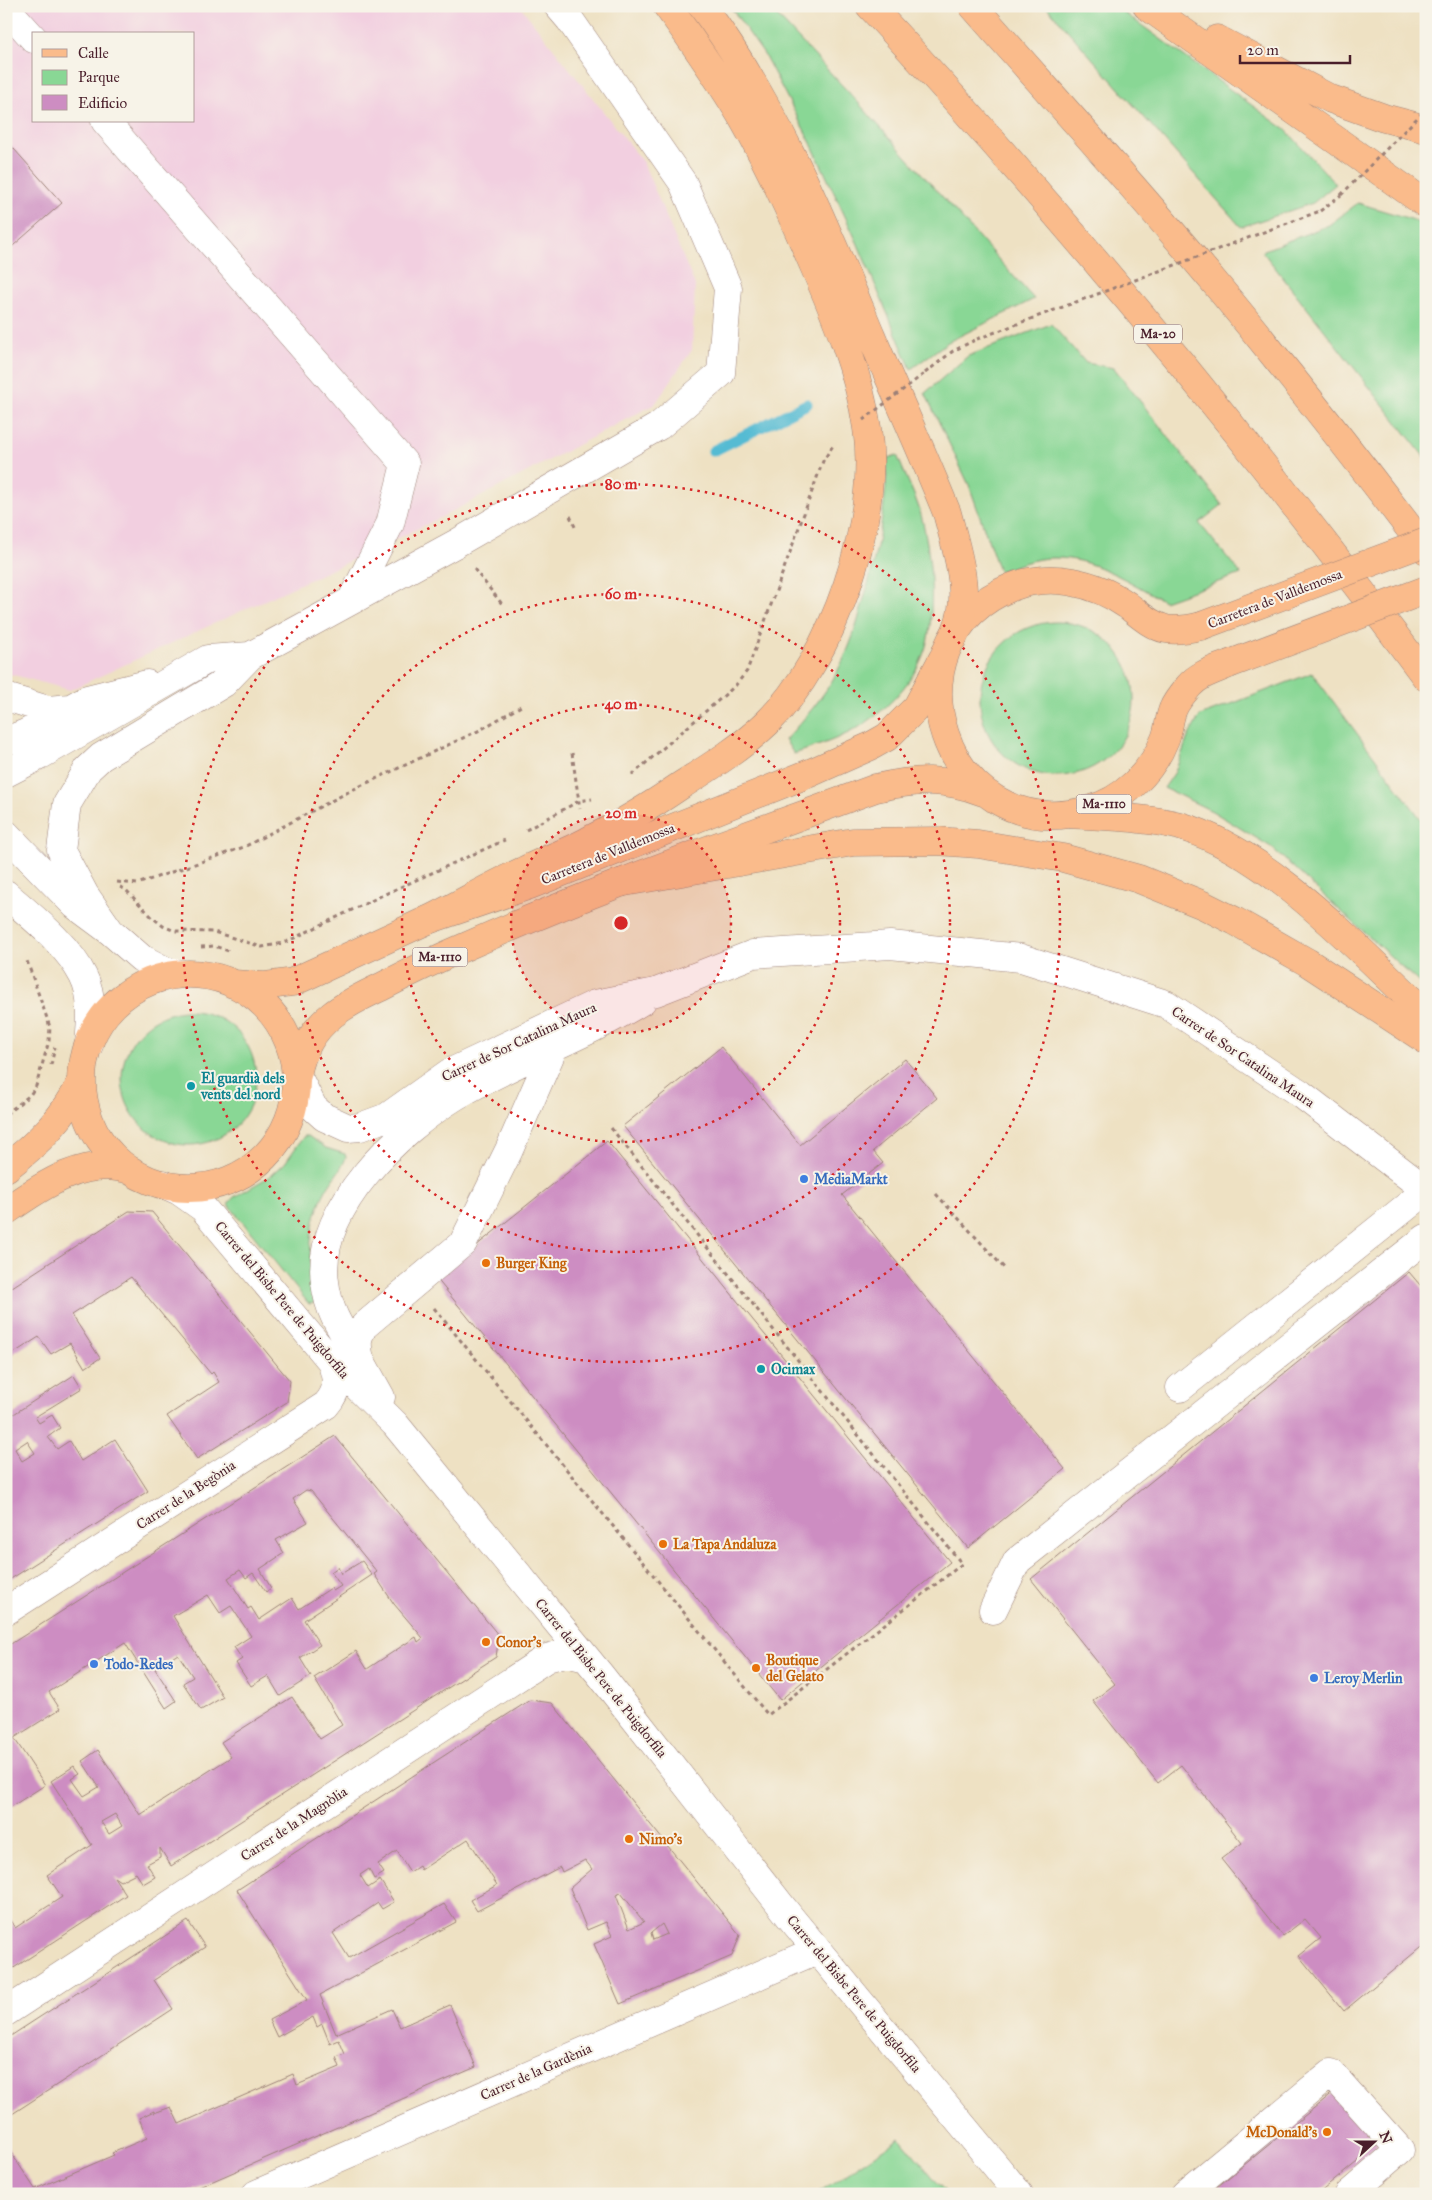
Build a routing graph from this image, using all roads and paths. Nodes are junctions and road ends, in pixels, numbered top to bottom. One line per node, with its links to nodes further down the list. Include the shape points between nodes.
1 (558, 6): 20 (street, via 683,183 728,288 721,373 659,426)
2 (666, 6): 45 (main road, via 714,72 744,121 794,220 833,310 861,398 869,456 865,508 849,577 822,648 805,676 787,703 742,745 595,838)
3 (702, 6): 22 (main road, via 758,89 791,151 940,496 955,542 963,592 963,607)
4 (870, 6): 25 (main road, Ma-20, via 1033,187 1151,325 1317,532)
5 (973, 6): 17 (main road, via 1215,283)
6 (1147, 6): 13 (main road)
7 (1159, 6): 12 (main road, via 1272,70 1331,99)
8 (6, 8): 9 (street)
9 (32, 37)
10 (1426, 109): 14 (path, bridge, via 1341,195 1320,211 977,339 953,351)
11 (106, 122): 20 (street, via 405,464 390,524)
12 (1426, 129)
13 (1426, 204)
14 (856, 426)
15 (836, 441): 32 (path, via 822,461 747,671 736,686)
16 (1426, 542): 22 (main road, Carretera de Valldemossa, bridge, via 1184,630 1154,625 1126,604 1091,586 1052,580 1031,582 1012,587 978,608)
17 (1426, 550)
18 (470, 564): 21 (path)
19 (1426, 590): 36 (main road, Ma-1110, bridge, via 1200,676 1173,709 1156,756 1134,784 1105,804)
20 (351, 601): 23 (street)
21 (502, 604)
22 (948, 648): 33 (main road, Ma-1110, via 938,698 941,726 961,768); 45 (main road, Carretera de Valldemossa, via 917,707 887,737 871,746 810,774 530,885)
23 (250, 656): 24 (street, via 208,659); 44 (street, via 224,683 101,757 88,769 66,804 61,850)
24 (175, 677): 28 (street, via 87,699); 31 (street)
25 (1426, 677)
26 (6, 697): 28 (street, via 48,710)
27 (521, 706): 41 (path, via 480,730 352,790 244,847 137,884)
28 (70, 708): 29 (street)
29 (6, 741)
30 (572, 753): 35 (path)
31 (6, 773)
32 (627, 780)
33 (987, 794): 36 (main road, Ma-1110, via 999,802 1028,812); 42 (main road, Ma-1110, via 952,782 921,781 876,788)
34 (597, 799): 35 (path)
35 (579, 800): 37 (path); 38 (path)
36 (1071, 814): 53 (main road, via 1156,820 1204,834 1225,845 1301,897)
37 (582, 816)
38 (525, 831)
39 (6, 834): 46 (street, via 75,905)
40 (508, 839): 44 (path, via 274,946 262,947 214,932 169,928 119,887)
41 (109, 881)
42 (620, 883): 54 (main road, via 853,842 978,844 1063,858 1139,879 1235,921 1307,962); 59 (main road, Ma-1110, via 436,959 354,1000 334,1013 313,1035 301,1057)
43 (6, 894): 56 (street, via 72,957 84,977 91,1010)
44 (94, 908): 46 (street)
45 (428, 920): 51 (main road, Carretera de Valldemossa, via 293,982 264,986)
46 (110, 930): 50 (street, via 141,958 168,972)
47 (197, 947): 49 (path, via 214,946)
48 (24, 952): 61 (path, via 50,1027 36,1086)
49 (235, 954)
50 (183, 974): 51 (main road, via 200,974); 56 (main road, via 157,979 132,989 105,1014)
51 (234, 984): 59 (main road, via 252,994 277,1020 291,1051)
52 (656, 992): 57 (street, via 609,1022); 59 (street, Carrer de Sor Catalina Maura, via 595,1004 449,1073 387,1117 360,1127 348,1128 324,1117 313,1107); 66 (street, Carrer de Sor Catalina Maura, via 753,954 890,945 1021,958 1166,1004 1300,1094)
53 (1426, 1013)
54 (1426, 1040)
55 (57, 1042): 58 (path)
56 (89, 1045): 60 (main road)
57 (554, 1047): 71 (street, via 509,1150 463,1242); 72 (street, via 442,1106 392,1147 347,1199 326,1245 325,1281 341,1331)
58 (49, 1074)
59 (297, 1075): 65 (main road, via 297,1089 288,1119 260,1161 231,1179 214,1184 199,1187)
60 (82, 1081): 63 (main road, via 68,1109); 64 (main road, via 84,1099 96,1134 106,1148)
61 (6, 1114)
62 (610, 1128): 71 (path, via 962,1564 768,1715)
63 (6, 1168)
64 (132, 1171): 65 (main road); 68 (main road, via 119,1166 105,1166 76,1171)
65 (163, 1184): 73 (street, Carrer del Bisbe Pere de Puigdorfila, via 203,1208)
66 (1426, 1190): 74 (street)
67 (936, 1194): 70 (path)
68 (6, 1211)
69 (1426, 1238): 76 (street, via 1017,1561)
70 (1006, 1270)
71 (414, 1284): 72 (street, via 364,1326 358,1335)
72 (360, 1359): 75 (street)
73 (331, 1361): 75 (street, Carrer del Bisbe Pere de Puigdorfila); 77 (street, Carrer de la Begònia, via 336,1387 334,1396 326,1404)
74 (1180, 1388)
75 (395, 1424): 78 (street, Carrer del Bisbe Pere de Puigdorfila)
76 (993, 1610)
77 (6, 1611)
78 (586, 1658): 79 (street, Carrer del Bisbe Pere de Puigdorfila); 80 (street, Carrer de la Magnòlia, via 564,1653 547,1658)
79 (817, 1950): 81 (street, Carrer de la Gardènia); 82 (street, Carrer del Bisbe Pere de Puigdorfila)
80 (6, 2012)
81 (256, 2194)
82 (1019, 2194)
83 (1185, 2194): 84 (street, via 1331,2073 1400,2150)
84 (1349, 2194)

